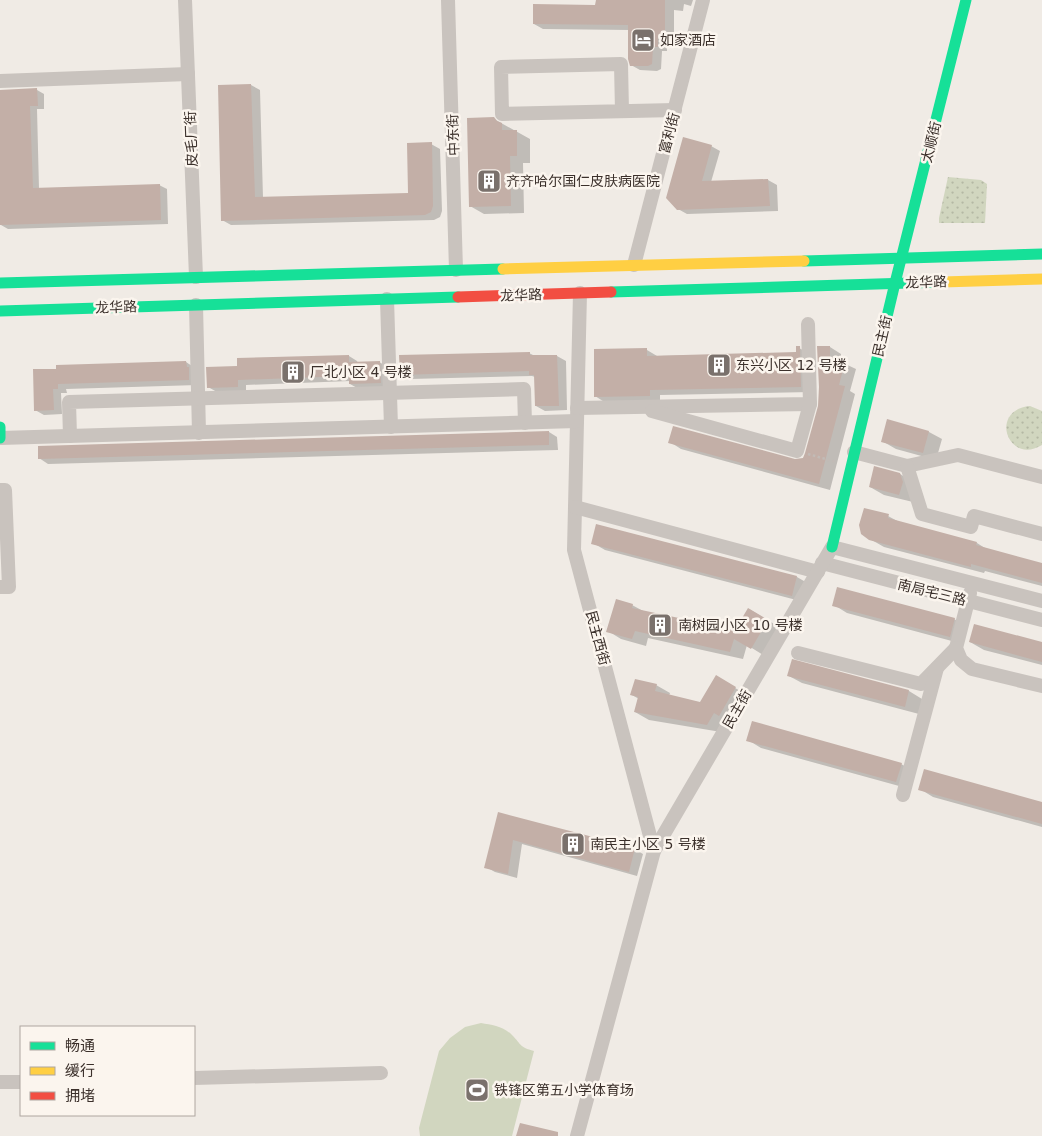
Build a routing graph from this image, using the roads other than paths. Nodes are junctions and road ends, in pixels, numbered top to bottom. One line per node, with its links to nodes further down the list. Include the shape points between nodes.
1 (186, 0): 5 (street, 皮毛厂街)
2 (448, 0): 12 (street, 中东街)
3 (703, 0): 7 (street, 富利街)
4 (966, 0): 10 (main road, 太顺街)
5 (188, 74): 6 (street); 13 (street, 皮毛厂街)
6 (0, 81)
7 (674, 110): 8 (street); 11 (street, 富利街)
8 (622, 111): 8 (street, via 502,114 501,67 621,64)
9 (1042, 254): 10 (main road, 龙华路)
10 (901, 258): 11 (main road, 龙华路); 16 (main road, 太顺街)
11 (634, 265): 12 (main road, 龙华路)
12 (456, 270): 13 (main road, 龙华路)
13 (196, 277): 15 (main road, 龙华路)
14 (1042, 279): 16 (main road, 龙华路)
15 (0, 283)
16 (895, 283): 17 (main road, 龙华路); 33 (main road, 民主街)
17 (580, 294): 18 (main road, 龙华路); 26 (street, 民主西街)
18 (387, 299): 19 (main road, 龙华路); 22 (street)
19 (196, 305): 20 (main road, 龙华路); 23 (street)
20 (0, 311)
21 (808, 324): 24 (street)
22 (390, 392): 23 (street); 27 (street, via 524,389); 29 (street)
23 (198, 398): 30 (street); 31 (street, via 69,402)
24 (810, 404): 25 (street); 25 (street, via 797,451)
25 (637, 407): 26 (street)
26 (577, 415): 27 (street); 37 (street, 民主西街)
27 (525, 423): 29 (street)
28 (0, 427): 32 (main road)
29 (391, 427): 30 (street)
30 (199, 433): 31 (street)
31 (70, 436): 32 (street)
32 (0, 438)
33 (853, 459): 34 (street); 39 (main road, 民主街)
34 (907, 466): 35 (street, via 958,455); 38 (street, via 922,514 971,527 974,516)
35 (1042, 477)
36 (0, 490): 42 (street, via 5,490 9,587)
37 (575, 507): 40 (street, 南局宅三路); 51 (street, 民主西街, via 574,550)
38 (1042, 534)
39 (832, 547): 40 (street, 民主街); 41 (street, 南局宅三路)
40 (820, 568): 43 (street, 南局宅三路); 51 (street, 民主街)
41 (973, 583): 43 (street); 44 (street, 南局宅三路)
42 (0, 587)
43 (969, 601): 45 (street, 南局宅三路); 46 (street)
44 (1042, 601)
45 (1042, 620)
46 (956, 648): 48 (street); 49 (street, via 961,660 972,669)
47 (798, 653): 48 (street, via 921,684)
48 (937, 668): 50 (street)
49 (1042, 686)
50 (903, 795)
51 (654, 851): 56 (street, 民主街)
52 (381, 1073): 53 (street)
53 (195, 1078)
54 (0, 1082): 55 (street)
55 (20, 1082)
56 (578, 1136)

